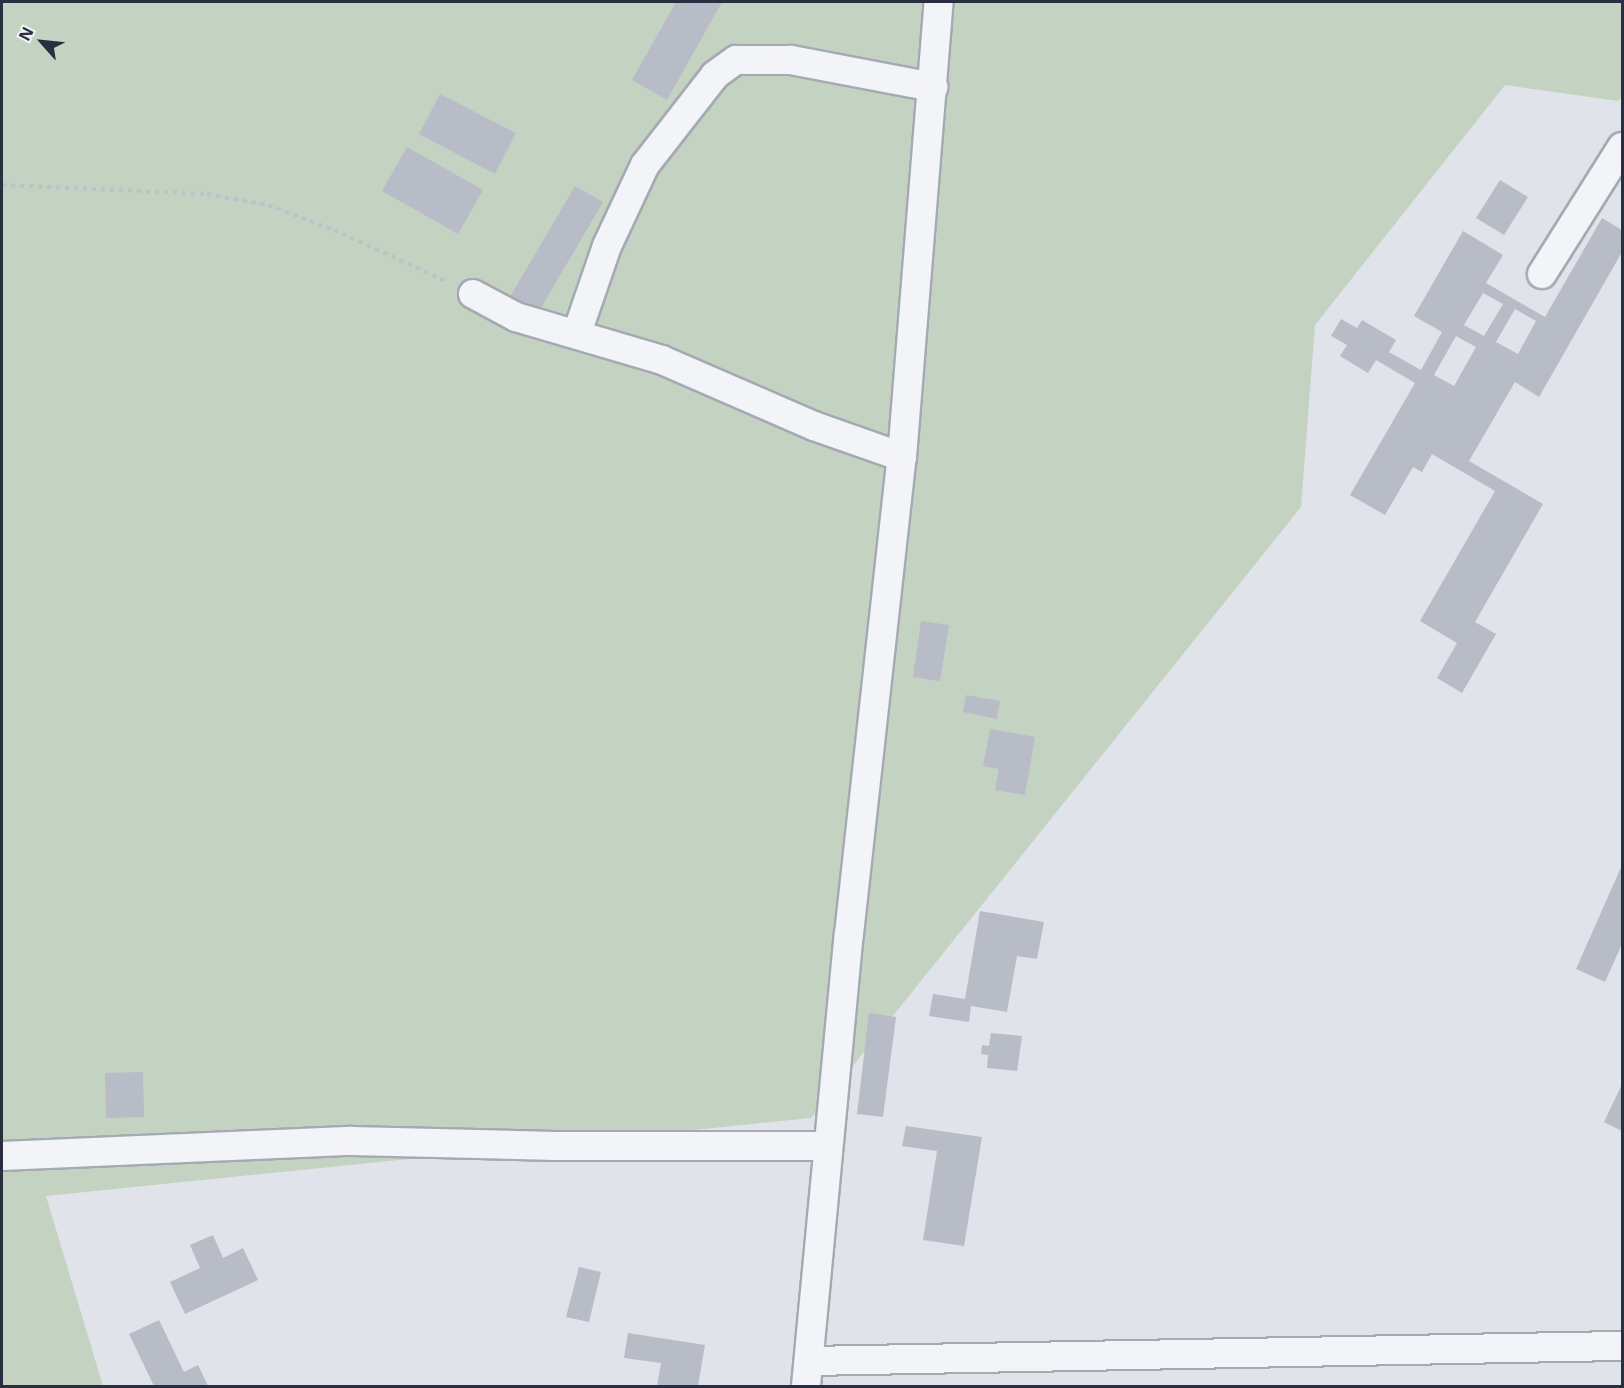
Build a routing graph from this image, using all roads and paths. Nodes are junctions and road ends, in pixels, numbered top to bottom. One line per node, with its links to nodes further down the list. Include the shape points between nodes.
1 (939, 2): 2 (street)
2 (933, 87): 7 (street, via 791,60 736,60 715,75 645,165 607,246); 8 (street)
3 (1623, 147): 5 (street)
4 (2, 185): 6 (path, via 207,194 268,205 334,230)
5 (1542, 274)
6 (473, 294): 7 (street, via 516,317)
7 (577, 333): 8 (street, via 662,360 814,426)
8 (902, 457): 9 (street)
9 (828, 1146): 10 (street, via 352,1141); 12 (street)
10 (2, 1156)
11 (1623, 1346): 12 (street)
12 (807, 1374)

